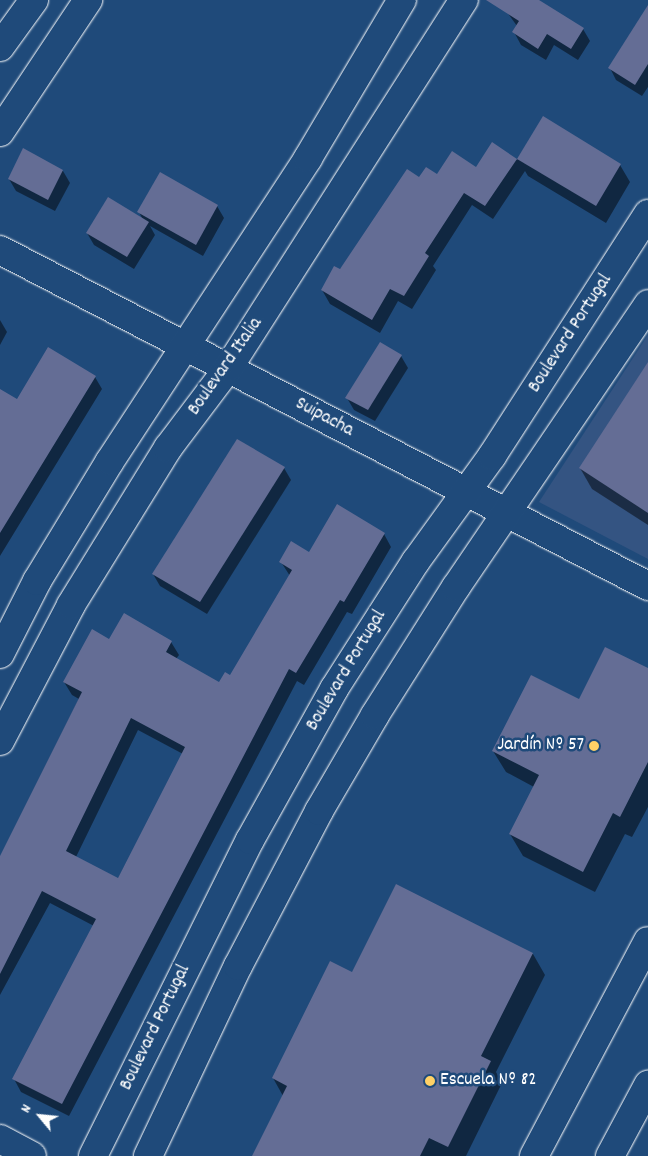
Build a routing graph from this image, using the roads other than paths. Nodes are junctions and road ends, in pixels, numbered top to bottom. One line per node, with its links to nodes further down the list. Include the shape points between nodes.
1 (34, 0): 5 (street)
2 (88, 0): 6 (street)
3 (402, 0): 10 (street, via 308,158)
4 (464, 0): 11 (street, Boulevard Italia)
5 (0, 47)
6 (0, 132)
7 (648, 214): 12 (street, Boulevard Portugal)
8 (0, 250): 10 (street, Suipacha)
9 (648, 304): 13 (street)
10 (184, 344): 11 (street, Suipacha); 15 (street, via 37,581)
11 (228, 367): 12 (street, Suipacha); 16 (street, Boulevard Italia, via 168,448 76,597)
12 (465, 492): 13 (street, Suipacha); 21 (street, Boulevard Portugal, via 416,561 329,698 250,840)
13 (506, 513): 14 (street, Suipacha); 22 (street, via 380,707 319,812 238,966)
14 (648, 586)
15 (0, 654)
16 (0, 741)
17 (648, 941): 23 (street)
18 (648, 1085): 24 (street)
19 (0, 1139): 20 (street)
20 (32, 1156)
21 (93, 1156)
22 (148, 1156)
23 (534, 1156)
24 (610, 1156)

